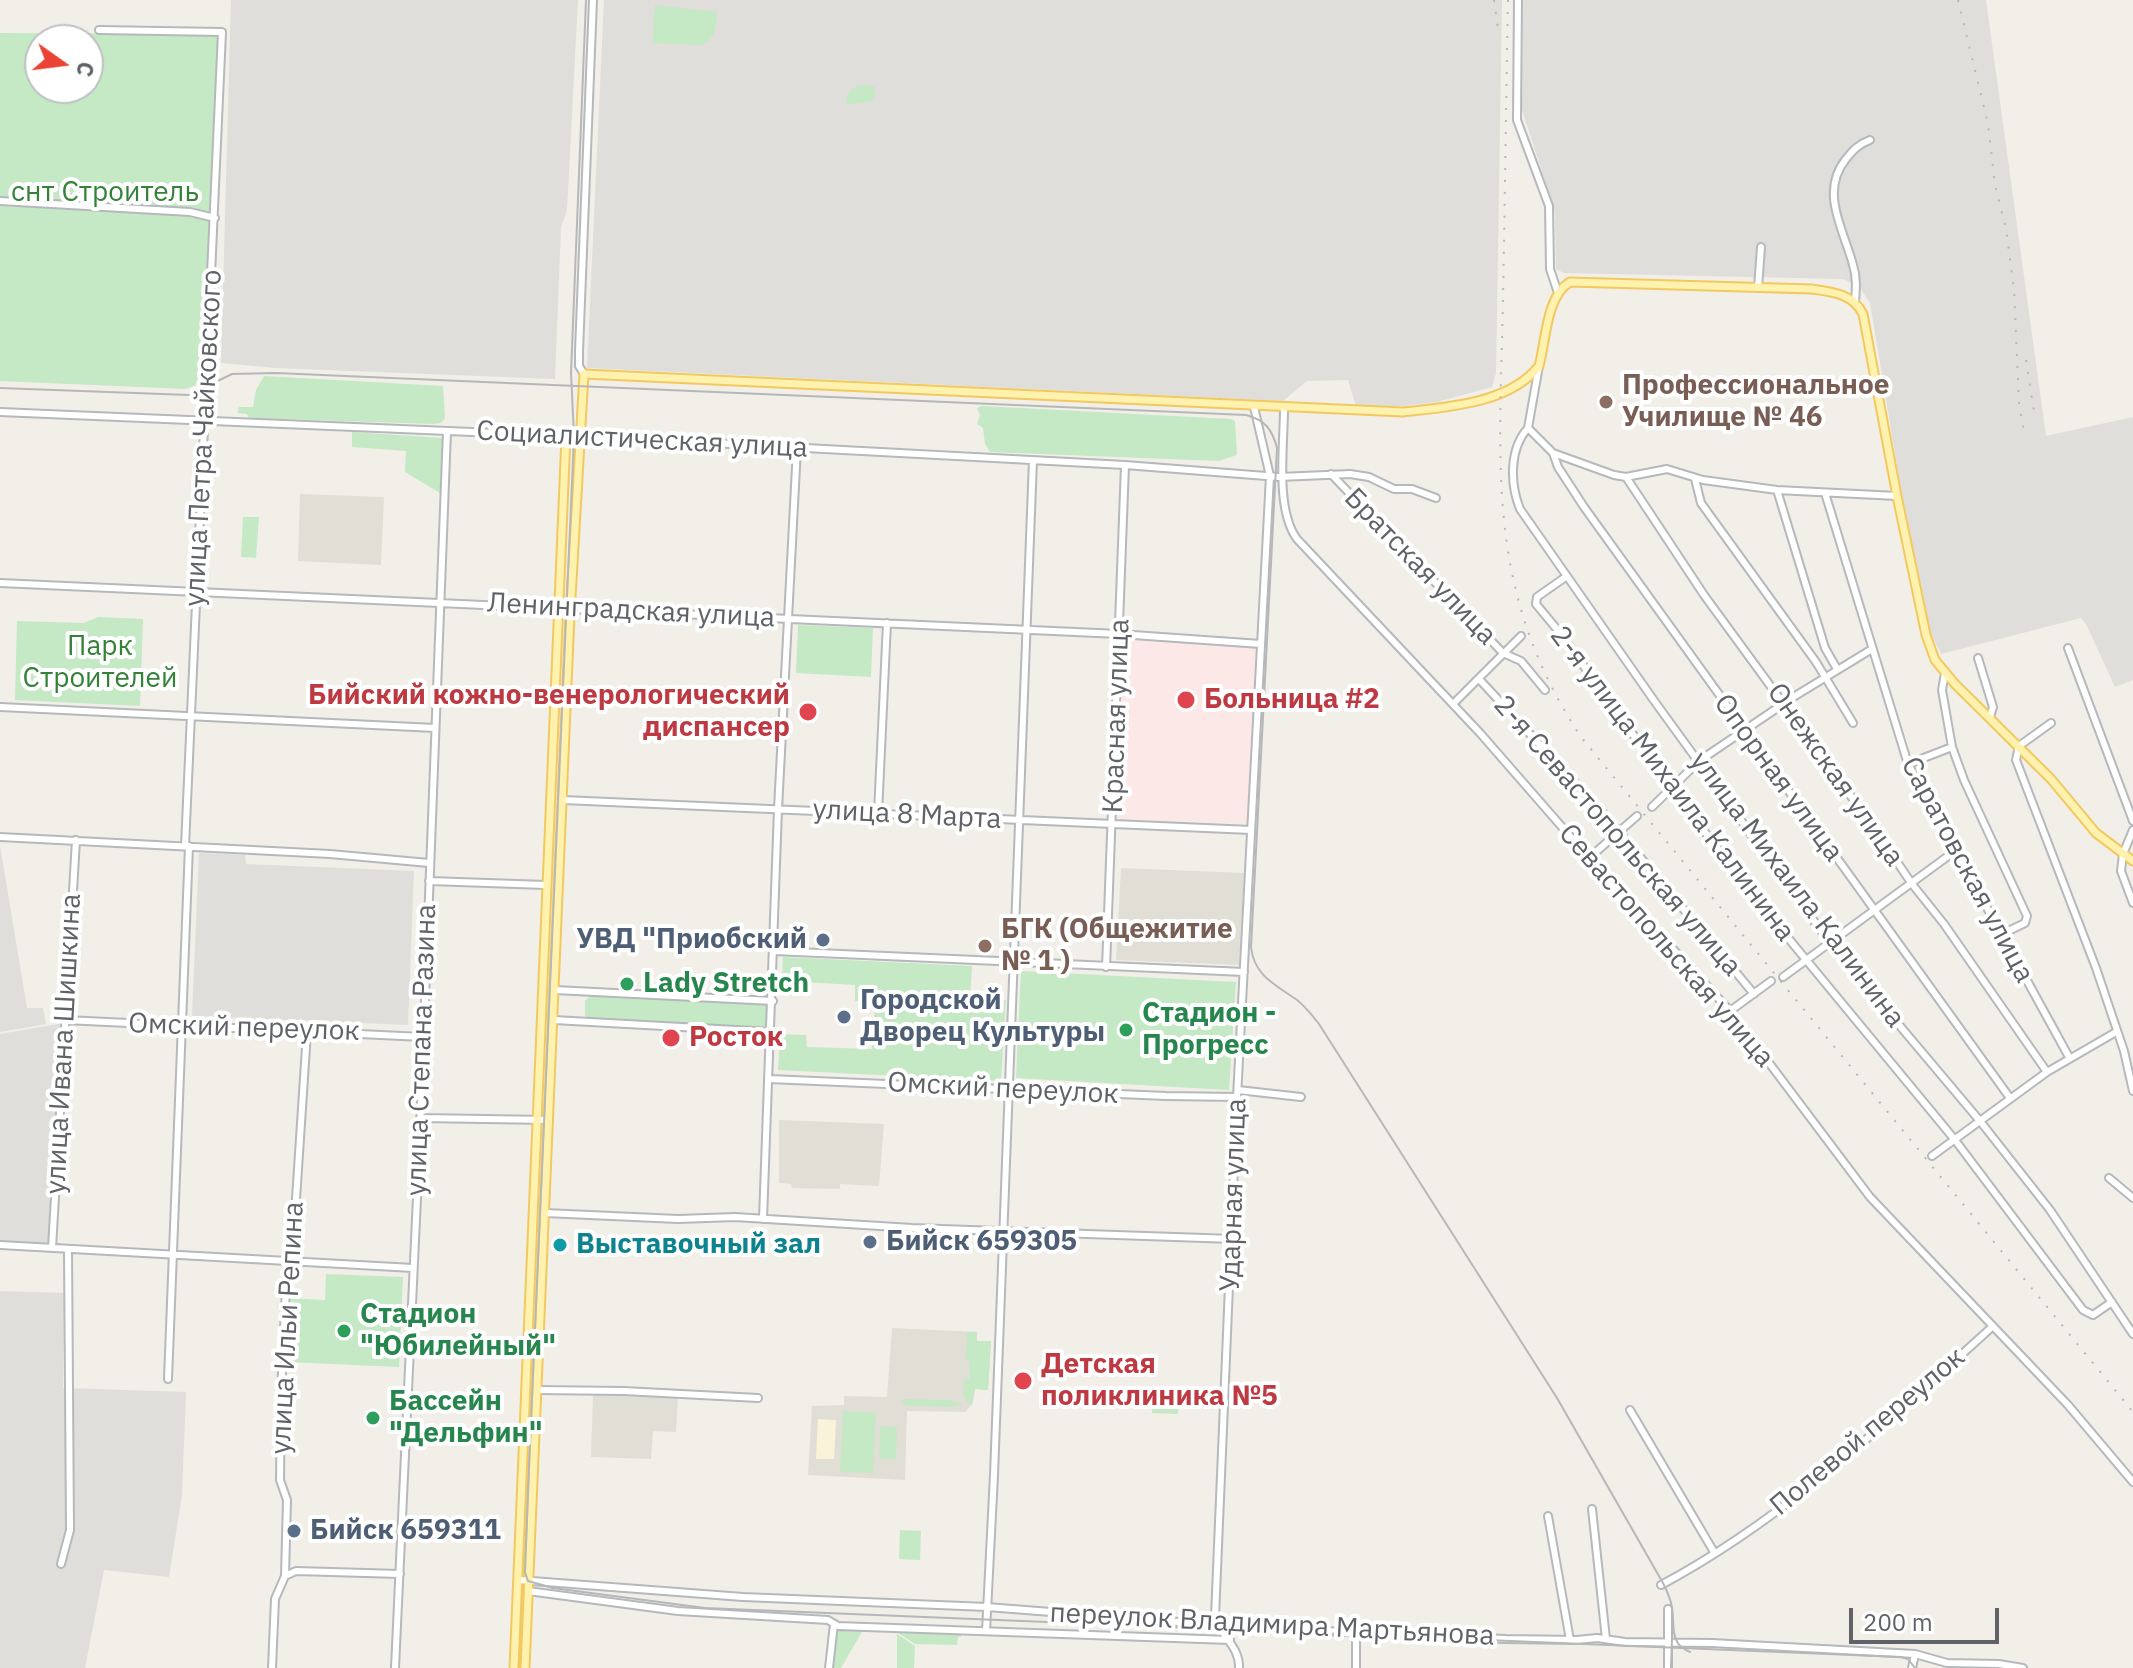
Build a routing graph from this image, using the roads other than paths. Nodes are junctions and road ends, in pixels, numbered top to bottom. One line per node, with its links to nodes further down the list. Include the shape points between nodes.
1 (593, 0): 12 (street, via 579,351)
2 (1518, 0): 9 (street, via 1517,120 1549,206 1550,269)
3 (104, 30): 6 (street, улица Петра Чайковского, via 222,31)
4 (1870, 140): 10 (street, via 1842,164 1833,187 1855,274)
5 (0, 201): 6 (street, via 190,212)
6 (215, 218): 16 (street, улица Петра Чайковского)
7 (1761, 247): 8 (street)
8 (1758, 288): 9 (main road, via 1576,281); 10 (main road, via 1820,290)
9 (1558, 293): 11 (main road)
10 (1855, 302): 32 (main road, via 1866,324)
11 (1539, 366): 14 (main road, via 1501,392 1450,407 1403,412); 17 (street)
12 (584, 374): 13 (main road); 20 (main road)
13 (1254, 407): 14 (main road); 26 (street, Ударная улица)
14 (1284, 409): 27 (street, Севастопольская улица)
15 (0, 412): 16 (street, Социалистическая улица)
16 (203, 420): 18 (street, Социалистическая улица); 36 (street, улица Петра Чайковского)
17 (1528, 428): 22 (street); 34 (street, улица Михаила Калинина, via 1514,455 1518,504)
18 (447, 431): 19 (street, Социалистическая улица); 37 (street, улица Степана Разина)
19 (566, 436): 20 (main road, Социалистическая улица); 38 (main road)
20 (580, 436): 21 (street, Социалистическая улица); 39 (main road)
21 (797, 448): 23 (street, Социалистическая улица); 40 (street)
22 (1553, 453): 28 (street); 63 (street, Опорная улица, via 1584,507)
23 (1033, 460): 24 (street, Социалистическая улица); 42 (street)
24 (1125, 465): 26 (street, Социалистическая улица); 43 (street, Красная улица)
25 (1331, 474): 27 (street, Социалистическая улица); 33 (street, Социалистическая улица, via 1369,477); 48 (street, Братская улица)
26 (1270, 476): 27 (street, Социалистическая улица); 45 (street, Ударная улица)
27 (1284, 477): 55 (street, Севастопольская улица, via 1285,516 1297,539)
28 (1626, 477): 29 (street, via 1667,469); 56 (street, Онежская улица)
29 (1695, 479): 30 (street); 52 (street, via 1701,503)
30 (1777, 490): 31 (street); 50 (street, via 1825,648)
31 (1825, 493): 32 (street); 47 (street, Саратовская улица)
32 (1897, 496): 51 (main road, via 1926,635)
33 (1436, 498)
34 (1567, 576): 66 (street, улица Михаила Калинина); 68 (street, 2-я улица Михаила Калинина, via 1537,597 1536,604)
35 (0, 583): 36 (street, Ленинградская улица)
36 (196, 593): 37 (street, Ленинградская улица); 58 (street, улица Петра Чайковского)
37 (439, 602): 38 (street, Ленинградская улица); 62 (street, улица Степана Разина)
38 (558, 608): 39 (street, Ленинградская улица); 69 (main road)
39 (571, 609): 40 (street, Ленинградская улица); 70 (main road)
40 (787, 619): 41 (street, Ленинградская улица); 72 (street)
41 (887, 623): 42 (street, Ленинградская улица); 73 (street)
42 (1027, 630): 43 (street, Ленинградская улица); 75 (street)
43 (1119, 634): 45 (street, Ленинградская улица); 77 (street, Красная улица)
44 (1521, 636): 48 (street)
45 (1261, 644): 78 (street, Ударная улица)
46 (2068, 648): 76 (street)
47 (1872, 649): 50 (street); 67 (street, Саратовская улица)
48 (1503, 653): 53 (street); 54 (street, Братская улица, via 1523,662)
49 (1978, 658): 59 (street, via 1993,707)
50 (1837, 669): 52 (street)
51 (1945, 673): 59 (main road); 65 (street, via 1942,690)
52 (1824, 678): 56 (street); 60 (street)
53 (1479, 679): 55 (street); 80 (street, 2-я Севастопольская улица)
54 (1545, 690)
55 (1453, 704): 86 (street, Севастопольская улица)
56 (1784, 704): 63 (street); 90 (street, Онежская улица)
57 (0, 707): 58 (street)
58 (190, 716): 62 (street); 83 (street, улица Петра Чайковского)
59 (1990, 717): 64 (main road)
60 (1853, 723)
61 (2051, 723): 64 (street)
62 (435, 728): 88 (street, улица Степана Разина)
63 (1744, 730): 66 (street); 93 (street, Опорная улица)
64 (2019, 746): 85 (main road, via 2096,833); 112 (street, via 2018,771 2040,818)
65 (1952, 747): 67 (street); 94 (street, via 2027,916 2025,923)
66 (1699, 761): 68 (street); 95 (street, улица Михаила Калинина)
67 (1908, 764): 84 (street, Саратовская улица)
68 (1672, 788): 71 (street); 97 (street, 2-я улица Михаила Калинина)
69 (550, 799): 70 (main road); 91 (main road)
70 (563, 800): 72 (street, улица 8 Марта); 103 (main road)
71 (1652, 807)
72 (778, 809): 73 (street, улица 8 Марта); 96 (street)
73 (878, 813): 75 (street, улица 8 Марта)
74 (1637, 816): 80 (street)
75 (1020, 820): 77 (street, улица 8 Марта); 98 (street)
76 (2133, 821)
77 (1113, 824): 78 (street, улица 8 Марта); 99 (street, Красная улица)
78 (1251, 830): 100 (street, Ударная улица)
79 (2133, 830): 85 (street)
80 (1618, 832): 86 (street); 104 (street, 2-я Севастопольская улица)
81 (0, 837): 82 (street)
82 (76, 840): 83 (street); 107 (street, улица Ивана Шишкина)
83 (187, 846): 88 (street); 109 (street, улица Петра Чайковского)
84 (1955, 851): 90 (street); 94 (street, Саратовская улица)
85 (2123, 854): 87 (main road); 92 (street, via 2121,875)
86 (1589, 858): 106 (street, Севастопольская улица)
87 (2133, 861)
88 (429, 863): 89 (street, улица Степана Разина)
89 (429, 881): 91 (street); 113 (street, улица Степана Разина)
90 (1912, 884): 93 (street); 115 (street, Онежская улица)
91 (546, 885): 123 (main road)
92 (2133, 903)
93 (1874, 911): 95 (street); 121 (street, Опорная улица)
94 (2000, 935): 114 (street, Саратовская улица)
95 (1830, 943): 97 (street); 125 (street, улица Михаила Калинина)
96 (774, 951): 98 (street); 105 (street)
97 (1805, 960): 101 (street); 126 (street, 2-я улица Михаила Калинина)
98 (1015, 963): 99 (street); 117 (street)
99 (1106, 967): 100 (street)
100 (1244, 972): 119 (street, Ударная улица)
101 (1783, 977)
102 (1771, 981): 104 (street)
103 (555, 990): 105 (street); 108 (main road)
104 (1754, 994): 106 (street)
105 (773, 1001): 111 (street)
106 (1730, 1011): 142 (street, Севастопольская улица, via 1870,1197)
107 (65, 1020): 109 (street, Омский переулок); 136 (street, улица Ивана Шишкина)
108 (554, 1020): 111 (street); 124 (main road)
109 (183, 1026): 110 (street, Омский переулок); 138 (street, улица Петра Чайковского)
110 (307, 1032): 113 (street, Омский переулок); 139 (street, улица Ильи Репина)
111 (772, 1032): 116 (street)
112 (2116, 1032): 114 (street); 118 (street)
113 (423, 1037): 122 (street, улица Степана Разина)
114 (2069, 1057): 115 (street)
115 (2047, 1072): 121 (street)
116 (769, 1079): 117 (street, Омский переулок); 132 (street)
117 (1010, 1088): 119 (street, Омский переулок, via 1166,1096); 133 (street)
118 (2133, 1091)
119 (1237, 1093): 120 (street, Омский переулок); 134 (street, Ударная улица)
120 (1301, 1097)
121 (2010, 1098): 125 (street)
122 (420, 1118): 123 (street); 140 (street, улица Степана Разина)
123 (537, 1120): 124 (street); 130 (main road)
124 (549, 1120): 131 (main road)
125 (1980, 1121): 126 (street); 141 (street, улица Михаила Калинина, via 2050,1210)
126 (1955, 1140): 127 (street); 141 (street, 2-я улица Михаила Калинина, via 2083,1310 2093,1315)
127 (1932, 1156)
128 (2109, 1178): 129 (street)
129 (2133, 1198)
130 (533, 1213): 131 (main road); 155 (main road)
131 (545, 1213): 132 (street); 145 (main road)
132 (763, 1219): 133 (street)
133 (1002, 1230): 134 (street); 159 (street)
134 (1233, 1239): 161 (street, Ударная улица)
135 (0, 1245): 136 (street)
136 (52, 1248): 137 (street)
137 (68, 1249): 138 (street); 152 (street, via 70,1530)
138 (174, 1254): 139 (street); 144 (street, улица Петра Чайковского)
139 (288, 1260): 140 (street); 154 (street, улица Ильи Репина, via 280,1480 287,1500)
140 (413, 1268): 153 (street, улица Степана Разина)
141 (2112, 1302): 143 (street, улица Михаила Калинина)
142 (1992, 1327): 148 (street, Севастопольская улица); 151 (street, Полевой переулок, via 1793,1501)
143 (2133, 1334)
144 (168, 1379)
145 (537, 1390): 146 (street); 156 (main road)
146 (758, 1398)
147 (1630, 1410): 151 (street)
148 (2133, 1482)
149 (1592, 1509): 165 (street)
150 (1548, 1516): 167 (street)
151 (1714, 1552): 157 (street, Полевой переулок)
152 (61, 1564)
153 (400, 1574): 154 (street, via 296,1571); 175 (street, улица Степана Разина)
154 (285, 1576): 174 (street, улица Ильи Репина, via 275,1599)
155 (519, 1580): 156 (street, переулок Владимира Мартьянова); 172 (main road)
156 (528, 1581): 158 (main road); 159 (street, переулок Владимира Мартьянова)
157 (1661, 1585)
158 (528, 1591): 162 (street); 173 (main road)
159 (987, 1607): 161 (street, переулок Владимира Мартьянова); 163 (street)
160 (1668, 1609): 170 (street)
161 (1216, 1623): 164 (street, переулок Владимира Мартьянова); 166 (street)
162 (834, 1624): 163 (street); 176 (street)
163 (986, 1631): 166 (street)
164 (1382, 1634): 167 (street, переулок Владимира Мартьянова); 169 (street)
165 (1606, 1639): 167 (street, переулок Владимира Мартьянова); 170 (street, переулок Владимира Мартьянова)
166 (1230, 1640): 177 (street)
167 (1570, 1640)
168 (1356, 1641): 178 (street)
169 (1381, 1642)
170 (1669, 1644): 171 (street, переулок Владимира Мартьянова, via 1712,1643); 179 (street)
171 (1915, 1663): 180 (street, переулок Владимира Мартьянова)
172 (515, 1665): 173 (main road)
173 (525, 1665)
174 (272, 1668)
175 (395, 1668)
176 (829, 1668)
177 (1239, 1668)
178 (1356, 1668)
179 (1668, 1668)
180 (2023, 1668)

